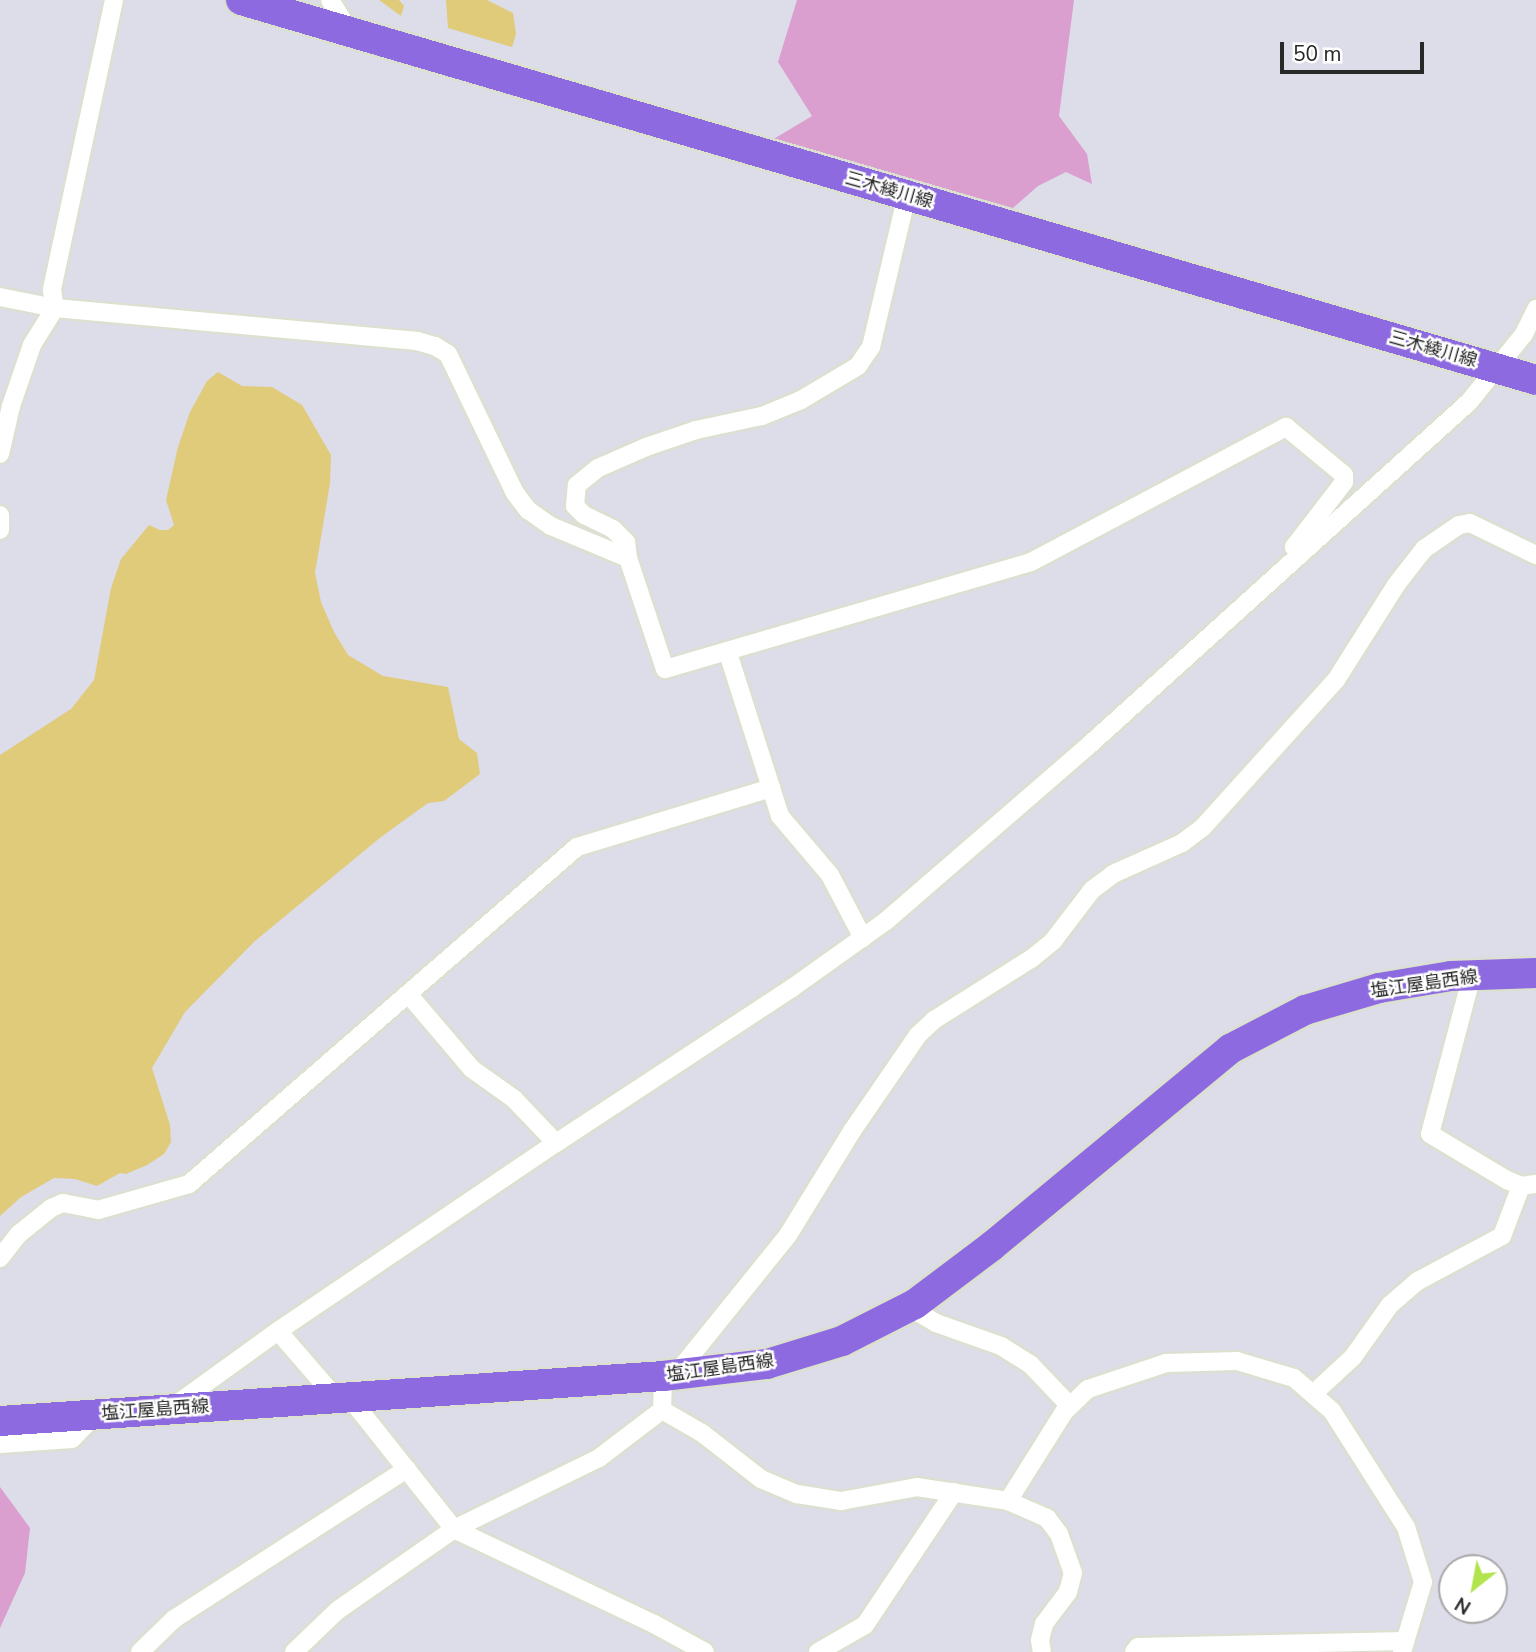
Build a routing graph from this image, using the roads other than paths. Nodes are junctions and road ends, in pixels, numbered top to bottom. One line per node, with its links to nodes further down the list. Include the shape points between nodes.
1 (114, 0): 7 (street, via 52,290)
2 (242, 0): 4 (main road, 三木綾川線)
3 (330, 0): 4 (street)
4 (349, 31): 5 (main road, 三木綾川線)
5 (907, 195): 9 (main road, 三木綾川線); 17 (street, via 872,347 858,366 801,400 762,416 696,430 646,447 598,468 577,485 575,506 620,535 626,541)
6 (0, 297): 7 (street)
7 (55, 308): 11 (street, via 32,345); 17 (street, via 435,346 448,355 515,493 528,510 551,526)
8 (1536, 309): 9 (street)
9 (1498, 368): 10 (main road, 三木綾川線); 15 (street, via 1469,402)
10 (1536, 380)
11 (6, 407): 12 (street)
12 (0, 454)
13 (0, 515): 14 (street)
14 (0, 530)
15 (1299, 553): 18 (street, via 1294,547 1344,482 1344,475 1286,427 1031,562); 20 (street, via 1087,747)
16 (1536, 555): 29 (street, via 1470,523 1459,525 1424,549 1396,584 1336,680 1203,827 1182,843 1113,874 1092,890 1053,941 918,1035 788,1235)
17 (628, 558): 18 (street, via 665,669)
18 (728, 653): 19 (street)
19 (771, 788): 20 (street, via 780,816 830,874); 23 (street, via 577,847)
20 (863, 938): 24 (street)
21 (1536, 973): 22 (main road, 塩江屋島西線)
22 (1472, 975): 25 (street, via 1430,1134); 27 (main road, 塩江屋島西線, via 1379,988 1305,1010 1230,1049)
23 (409, 995): 24 (street, via 472,1069 514,1099); 26 (street, via 189,1184 98,1210 63,1203 19,1234)
24 (555, 1143): 28 (street)
25 (1529, 1185): 30 (street, via 1502,1236 1418,1281 1390,1304 1353,1357)
26 (0, 1258)
27 (915, 1304): 29 (main road, 塩江屋島西線, via 842,1341 766,1364); 32 (street, via 936,1323 1001,1346 1030,1364)
28 (278, 1331): 31 (street); 33 (street)
29 (670, 1375): 31 (main road, 塩江屋島西線); 34 (street)
30 (1313, 1394): 32 (street, via 1294,1378 1237,1361 1167,1363 1088,1390); 42 (street, via 1332,1411 1406,1527 1423,1582)
31 (343, 1397): 33 (main road, 塩江屋島西線); 38 (street)
32 (1070, 1406): 40 (street)
33 (172, 1408): 35 (main road, 塩江屋島西線)
34 (662, 1410): 39 (street, via 702,1433 761,1479 797,1494 841,1501 918,1487); 41 (street, via 599,1458)
35 (96, 1414): 36 (main road, 塩江屋島西線); 37 (street, via 72,1439)
36 (0, 1421)
37 (0, 1444)
38 (407, 1469): 41 (street); 43 (street, via 174,1619)
39 (954, 1492): 40 (street); 46 (street, via 865,1625)
40 (1008, 1501): 47 (street, via 1047,1518 1059,1534 1073,1573 1068,1592 1044,1624)
41 (454, 1529): 44 (street, via 338,1611); 45 (street)
42 (1404, 1646): 48 (street, via 1138,1647)
43 (140, 1652)
44 (295, 1652)
45 (705, 1652)
46 (818, 1652)
47 (1042, 1652)
48 (1134, 1652)

